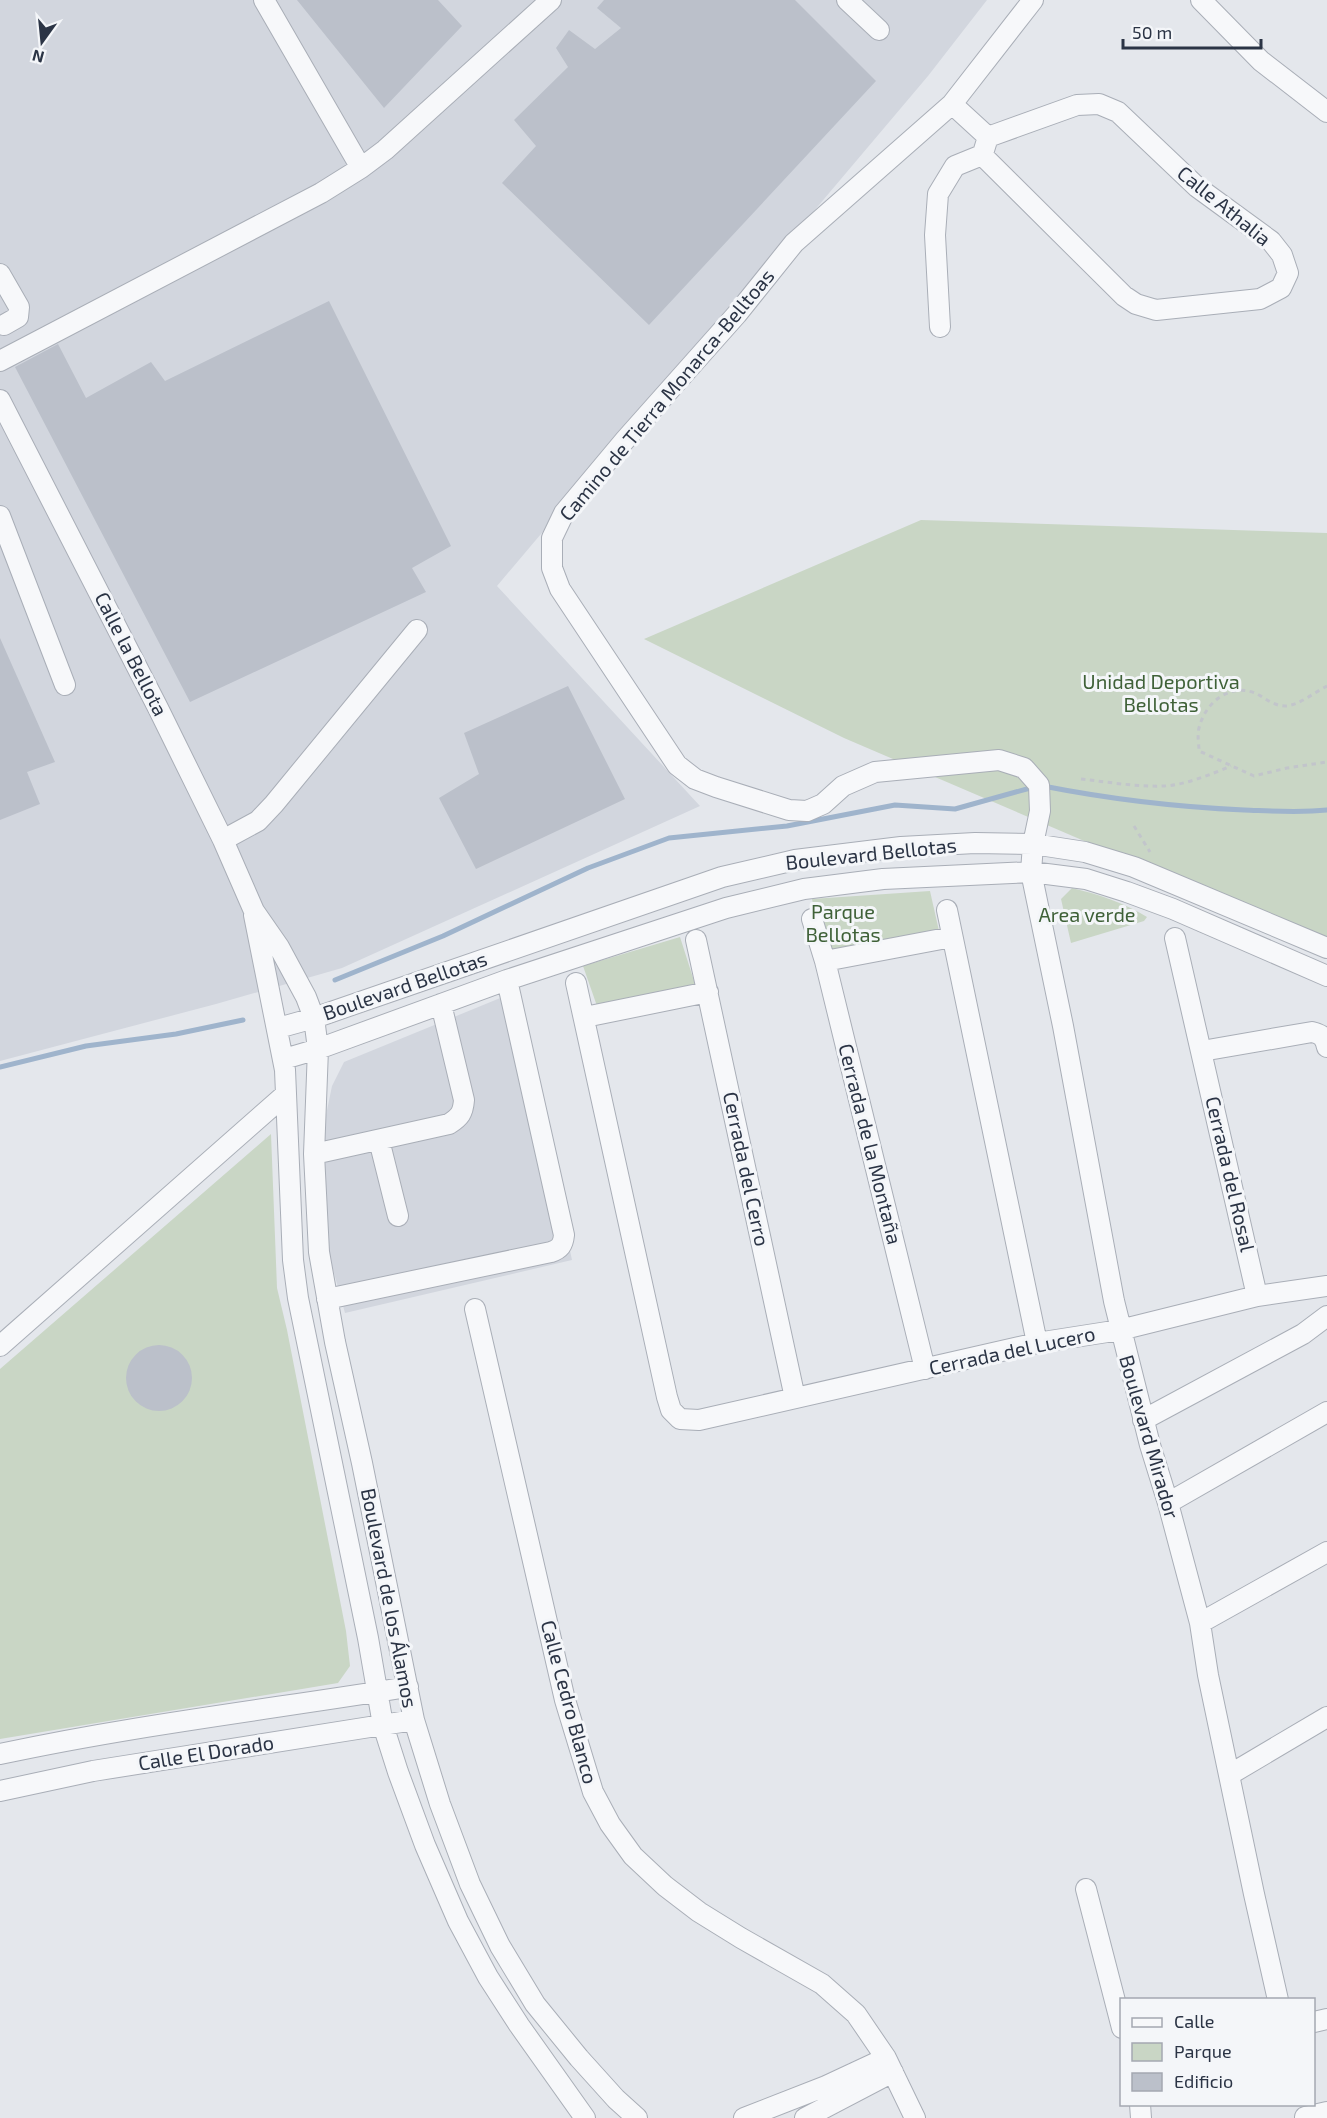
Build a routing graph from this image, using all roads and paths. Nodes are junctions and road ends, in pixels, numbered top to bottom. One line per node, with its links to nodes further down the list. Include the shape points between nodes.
1 (264, 0): 10 (street)
2 (551, 0): 10 (street)
3 (847, 0): 6 (street)
4 (1033, 0): 7 (street, Camino de Tierra Monarca-Belltoas)
5 (1201, 0): 8 (street, via 1261,61)
6 (879, 30)
7 (952, 104): 9 (street, Calle Athalia); 24 (street, Camino de Tierra Monarca-Belltoas, via 794,243 564,513 552,538 552,568 560,589 677,765 695,779 789,810 807,812 843,786 876,772 999,760 1024,768 1039,785 1040,811)
8 (1327, 112)
9 (985, 146): 9 (street, Calle Athalia, via 1124,296 1145,308 1260,299 1281,288 1288,273 1282,255 1270,241 1197,187 1119,112 1099,104 1077,105); 13 (street, via 954,166 938,194 935,235)
10 (361, 168): 14 (street)
11 (1, 277): 12 (street, via 19,307 18,317)
12 (4, 324)
13 (940, 327)
14 (0, 361)
15 (0, 400): 23 (street, Calle la Bellota)
16 (0, 516): 18 (street)
17 (417, 630): 23 (street, via 274,804 258,821)
18 (65, 685)
19 (1327, 686): 21 (path, via 1284,706 1236,690 1219,696 1198,729 1199,751)
20 (1327, 762): 21 (path, via 1254,776)
21 (1233, 765): 22 (path, via 1167,786)
22 (1081, 779)
23 (224, 840): 32 (street, Calle la Bellota)
24 (1033, 844): 25 (street, Boulevard Bellotas, via 901,847); 26 (street, Camino de Tierra Monarca-Belltoas); 27 (street, Boulevard Bellotas, via 1085,852)
25 (795, 860): 28 (street); 29 (street, Boulevard Bellotas, via 722,877)
26 (1031, 872): 28 (street, Boulevard Bellotas, via 883,879); 30 (street, Boulevard Bellotas, via 1086,879); 63 (street, Boulevard Mirador)
27 (1169, 881): 30 (street); 39 (street, Boulevard Bellotas)
28 (804, 889): 33 (street, Boulevard Bellotas)
29 (681, 892): 33 (street); 35 (street, Boulevard Bellotas)
30 (1173, 909): 42 (street, Boulevard Bellotas)
31 (947, 910): 36 (street)
32 (254, 911): 48 (street, Calle la Bellota, via 296,976); 49 (street, Calle la Bellota)
33 (690, 919): 40 (street, Boulevard Bellotas)
34 (812, 919): 41 (street, Cerrada de la Montaña)
35 (561, 933): 40 (street); 48 (street, Boulevard Bellotas)
36 (952, 937): 41 (street); 64 (street)
37 (1175, 938): 52 (street, Cerrada del Rosal)
38 (696, 940): 45 (street, Cerrada del Cerro)
39 (1327, 948)
40 (569, 959): 43 (street, Boulevard Bellotas)
41 (825, 961): 66 (street, Cerrada de la Montaña)
42 (1327, 976)
43 (507, 980): 46 (street, Boulevard Bellotas); 60 (street, via 563,1243 551,1252)
44 (576, 983): 47 (street)
45 (708, 992): 47 (street); 67 (street, Cerrada del Cerro)
46 (441, 1004): 51 (street, Boulevard Bellotas); 55 (street, via 464,1111 449,1124)
47 (585, 1017): 67 (street, Cerrada del Lucero, via 671,1410 680,1419 699,1420)
48 (314, 1018): 49 (street, Boulevard Bellotas); 51 (street, Boulevard de los Álamos)
49 (278, 1028): 53 (street, Boulevard de los Álamos)
50 (1327, 1047): 52 (street, via 1324,1038 1312,1032)
51 (318, 1049): 53 (street, Boulevard Bellotas); 56 (street, Boulevard de los Álamos)
52 (1202, 1051): 59 (street, Cerrada del Rosal)
53 (284, 1059): 54 (street, Boulevard de los Álamos)
54 (286, 1094): 65 (street); 74 (street, Boulevard de los Álamos, via 297,1288)
55 (379, 1140): 56 (street); 57 (street)
56 (314, 1154): 60 (street, Boulevard de los Álamos, via 319,1252)
57 (398, 1216)
58 (1327, 1286): 59 (street, Cerrada del Lucero)
59 (1257, 1296): 63 (street, Cerrada del Lucero)
60 (327, 1299): 73 (street, Boulevard de los Álamos)
61 (475, 1308): 84 (street, Calle Cedro Blanco, via 565,1700 593,1792 610,1824 633,1856 690,1905 822,1984 856,2014)
62 (1327, 1316): 69 (street, via 1304,1334)
63 (1120, 1330): 64 (street, Cerrada del Lucero); 69 (street, Boulevard Mirador)
64 (1037, 1343): 66 (street, Cerrada del Lucero)
65 (0, 1346)
66 (925, 1369): 67 (street, Cerrada del Lucero)
67 (795, 1398)
68 (1327, 1412): 70 (street)
69 (1143, 1420): 70 (street, Boulevard Mirador)
70 (1168, 1503): 72 (street, Boulevard Mirador)
71 (1327, 1552): 72 (street)
72 (1200, 1623): 79 (street, Boulevard Mirador)
73 (408, 1687): 74 (street, Calle El Dorado); 76 (street, Boulevard de los Álamos)
74 (377, 1692): 77 (street, Boulevard de los Álamos); 78 (street, Calle El Dorado)
75 (1327, 1717): 79 (street)
76 (414, 1720): 77 (street, Calle El Dorado); 89 (street, Boulevard de los Álamos, via 470,1884 500,1946 535,2004 579,2058)
77 (383, 1725): 80 (street, Calle El Dorado, via 105,1769); 88 (street, Boulevard de los Álamos, via 425,1845 458,1921 488,1977)
78 (0, 1754)
79 (1229, 1775): 82 (street, Boulevard Mirador)
80 (0, 1791)
81 (1086, 1889): 83 (street)
82 (1278, 1998)
83 (1120, 2020)
84 (890, 2065): 85 (street, via 826,2086); 91 (street); 92 (street, Calle Cedro Blanco)
85 (786, 2110): 90 (street)
86 (1327, 2112): 87 (street)
87 (1304, 2113)
88 (585, 2118)
89 (637, 2118)
90 (744, 2118)
91 (805, 2118)
92 (915, 2118)

